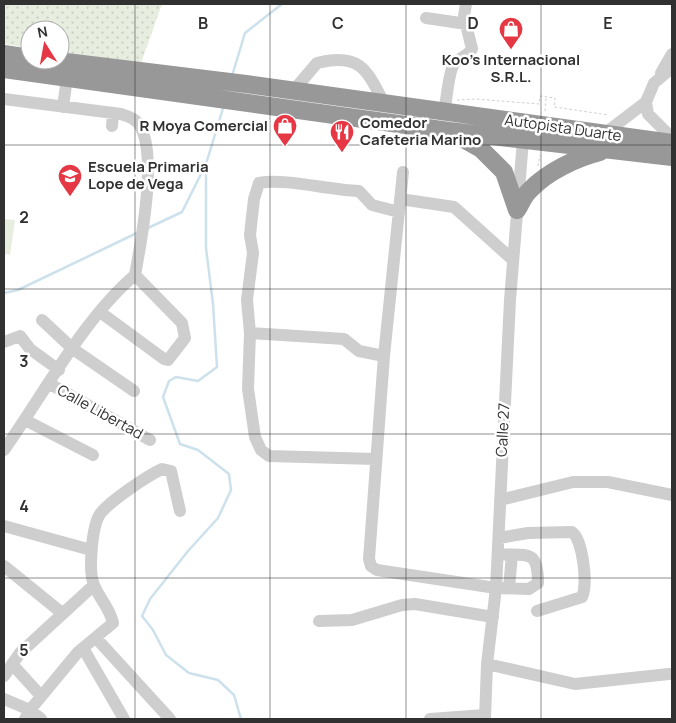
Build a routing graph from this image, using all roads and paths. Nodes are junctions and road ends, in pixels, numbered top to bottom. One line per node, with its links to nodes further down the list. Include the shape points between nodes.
1 (466, 4): 3 (street, via 464,16)
2 (426, 18): 3 (street)
3 (467, 24): 18 (street, via 472,49 468,56 454,63)
4 (4, 54): 6 (highway)
5 (672, 54): 11 (street)
6 (20, 56)
7 (70, 64): 12 (highway)
8 (672, 68): 11 (street)
9 (4, 70): 10 (highway)
10 (67, 78): 12 (highway); 17 (street)
11 (658, 80): 15 (street)
12 (202, 87): 13 (highway, Autopista Duarte, via 246,84); 20 (highway, Autopista Duarte, via 246,101)
13 (294, 90): 16 (highway, Autopista Duarte); 16 (street, via 318,62 348,61 364,68)
14 (4, 99): 17 (street)
15 (646, 102): 19 (street); 21 (street, via 648,114)
16 (384, 103): 18 (highway, Autopista Duarte)
17 (64, 106): 32 (street, via 113,119 133,118 142,130 148,173)
18 (445, 107): 19 (path, via 475,99 539,104 540,96 555,98 554,107); 24 (highway, Autopista Duarte)
19 (625, 118): 24 (street)
20 (447, 137): 22 (highway, Autopista Duarte); 23 (path); 29 (highway, via 481,149 504,172)
21 (672, 138)
22 (523, 140): 24 (highway, Autopista Duarte); 29 (street, Calle 27)
23 (427, 142)
24 (607, 142): 25 (highway, Autopista Duarte); 26 (highway, Autopista Duarte); 29 (highway, via 529,190)
25 (672, 143)
26 (672, 157)
27 (403, 172): 28 (street)
28 (400, 199): 30 (street); 31 (street, via 454,207)
29 (517, 210): 31 (street, Calle 27)
30 (399, 212): 35 (street, via 372,205 359,190 336,190 273,180 259,183 250,235 252,253 247,300); 38 (street)
31 (513, 260): 48 (street, Calle 27)
32 (134, 275): 33 (street); 33 (street, via 182,323 185,338 168,360)
33 (100, 312): 37 (street)
34 (42, 320): 37 (street)
35 (250, 333): 38 (street, via 344,340 359,351); 46 (street, via 248,389 255,437 261,450 269,456)
36 (4, 342): 39 (street, via 20,336)
37 (73, 349): 39 (street); 41 (street)
38 (384, 356): 46 (street)
39 (59, 370): 40 (street)
40 (50, 384): 42 (street); 43 (street, Calle Libertad)
41 (134, 391)
42 (25, 420): 44 (street); 45 (street)
43 (150, 440)
44 (4, 450)
45 (93, 455)
46 (376, 459): 57 (street, via 371,566 377,570)
47 (672, 496): 48 (street, via 608,482 572,482)
48 (500, 500): 51 (street, Calle 27)
49 (180, 511): 52 (street, via 171,471 162,469 138,482 99,515)
50 (4, 526): 52 (street)
51 (499, 538): 53 (street, Calle 27); 58 (street, via 528,533 572,532 579,539 585,587 582,597)
52 (91, 550): 56 (street)
53 (498, 554): 54 (street); 57 (street, Calle 27)
54 (512, 555): 57 (street); 57 (street, via 535,559 538,583 529,589)
55 (4, 566): 59 (street)
56 (94, 585): 59 (street); 62 (street, via 113,622)
57 (503, 588): 60 (street, Calle 27)
58 (537, 611)
59 (62, 613): 64 (street)
60 (493, 617): 61 (street, via 415,604 352,620); 65 (street, Calle 27)
61 (319, 621)
62 (96, 638): 63 (street); 74 (street)
63 (83, 648): 68 (street); 73 (street)
64 (12, 664): 67 (street); 68 (street)
65 (487, 664): 66 (street, via 574,684); 71 (street, Calle 27)
66 (669, 674)
67 (4, 676)
68 (41, 696): 70 (street)
69 (4, 698): 70 (street)
70 (27, 714): 72 (street)
71 (485, 717): 76 (street)
72 (41, 719)
73 (124, 719)
74 (170, 719)
75 (430, 719): 76 (street)
76 (444, 719)

